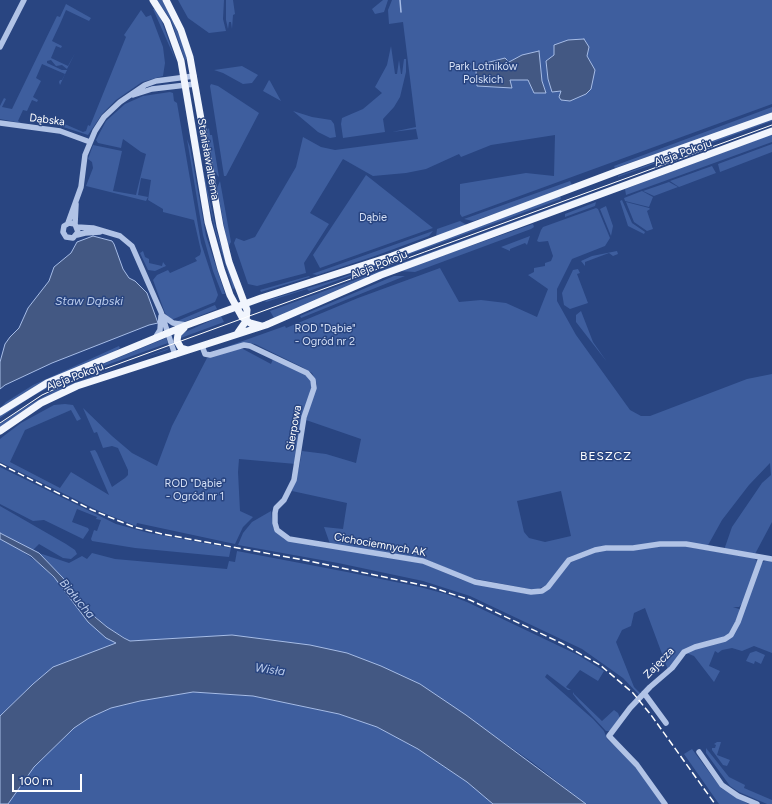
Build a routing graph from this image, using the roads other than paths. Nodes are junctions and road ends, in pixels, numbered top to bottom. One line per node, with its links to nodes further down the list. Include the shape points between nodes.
1 (24, 0): 4 (street)
2 (153, 0): 6 (main road, Stanisława Lema, via 168,25 179,56)
3 (166, 0): 5 (main road, Stanisława Lema, via 186,42)
4 (0, 47)
5 (194, 80): 6 (street); 16 (main road, Stanisława Lema, via 221,233)
6 (184, 81): 10 (street, via 129,96 104,117); 17 (main road, Stanisława Lema, via 210,233 222,275)
7 (772, 116): 16 (main road, Aleja Pokoju, via 392,256)
8 (0, 123): 10 (street, Dąbska, via 60,130)
9 (772, 131): 21 (main road, Aleja Pokoju, via 381,275)
10 (90, 142): 11 (street)
11 (76, 202): 12 (street); 13 (street)
12 (68, 223): 13 (street); 15 (street, via 63,229 64,235 69,238)
13 (76, 225): 14 (street); 15 (street)
14 (106, 232): 15 (street, via 85,232); 18 (street, via 122,237 132,246)
15 (77, 235)
16 (245, 304): 17 (main road, Aleja Pokoju); 19 (main road, Stanisława Lema)
17 (236, 307): 19 (main road, Stanisława Lema); 20 (main road, Aleja Pokoju)
18 (161, 312): 20 (street, via 170,322); 22 (street); 24 (street, via 160,330)
19 (246, 320): 21 (main road, via 256,326); 23 (main road)
20 (186, 325): 22 (main road, Aleja Pokoju); 26 (main road, via 178,334 177,341 181,348)
21 (266, 325): 23 (main road, Aleja Pokoju)
22 (168, 333): 24 (main road, Aleja Pokoju); 27 (street)
23 (236, 335): 25 (main road, Aleja Pokoju)
24 (154, 339): 28 (main road, Aleja Pokoju, via 47,383)
25 (202, 346): 26 (main road, Aleja Pokoju); 30 (street, Sierpowa, via 205,354 210,355 244,345 250,346 307,373 313,380 314,388 304,417 294,480 284,500)
26 (188, 350): 27 (main road, Aleja Pokoju)
27 (174, 355): 29 (main road, Aleja Pokoju, via 64,392 33,408)
28 (0, 412)
29 (0, 431)
30 (276, 508): 31 (street, Cichociemnych AK, via 276,528 289,539 423,561 475,582 531,592 542,591 548,587 568,560 606,548 675,543)
31 (760, 558): 32 (street, Cichociemnych AK); 33 (street, Zajęcza, via 731,635 687,650 672,668)
32 (772, 560)
33 (644, 693): 34 (street); 36 (street, Zajęcza, via 609,736 637,765)
34 (666, 723)
35 (699, 752): 37 (street, via 722,785 738,796)
36 (665, 804)
37 (757, 804)

